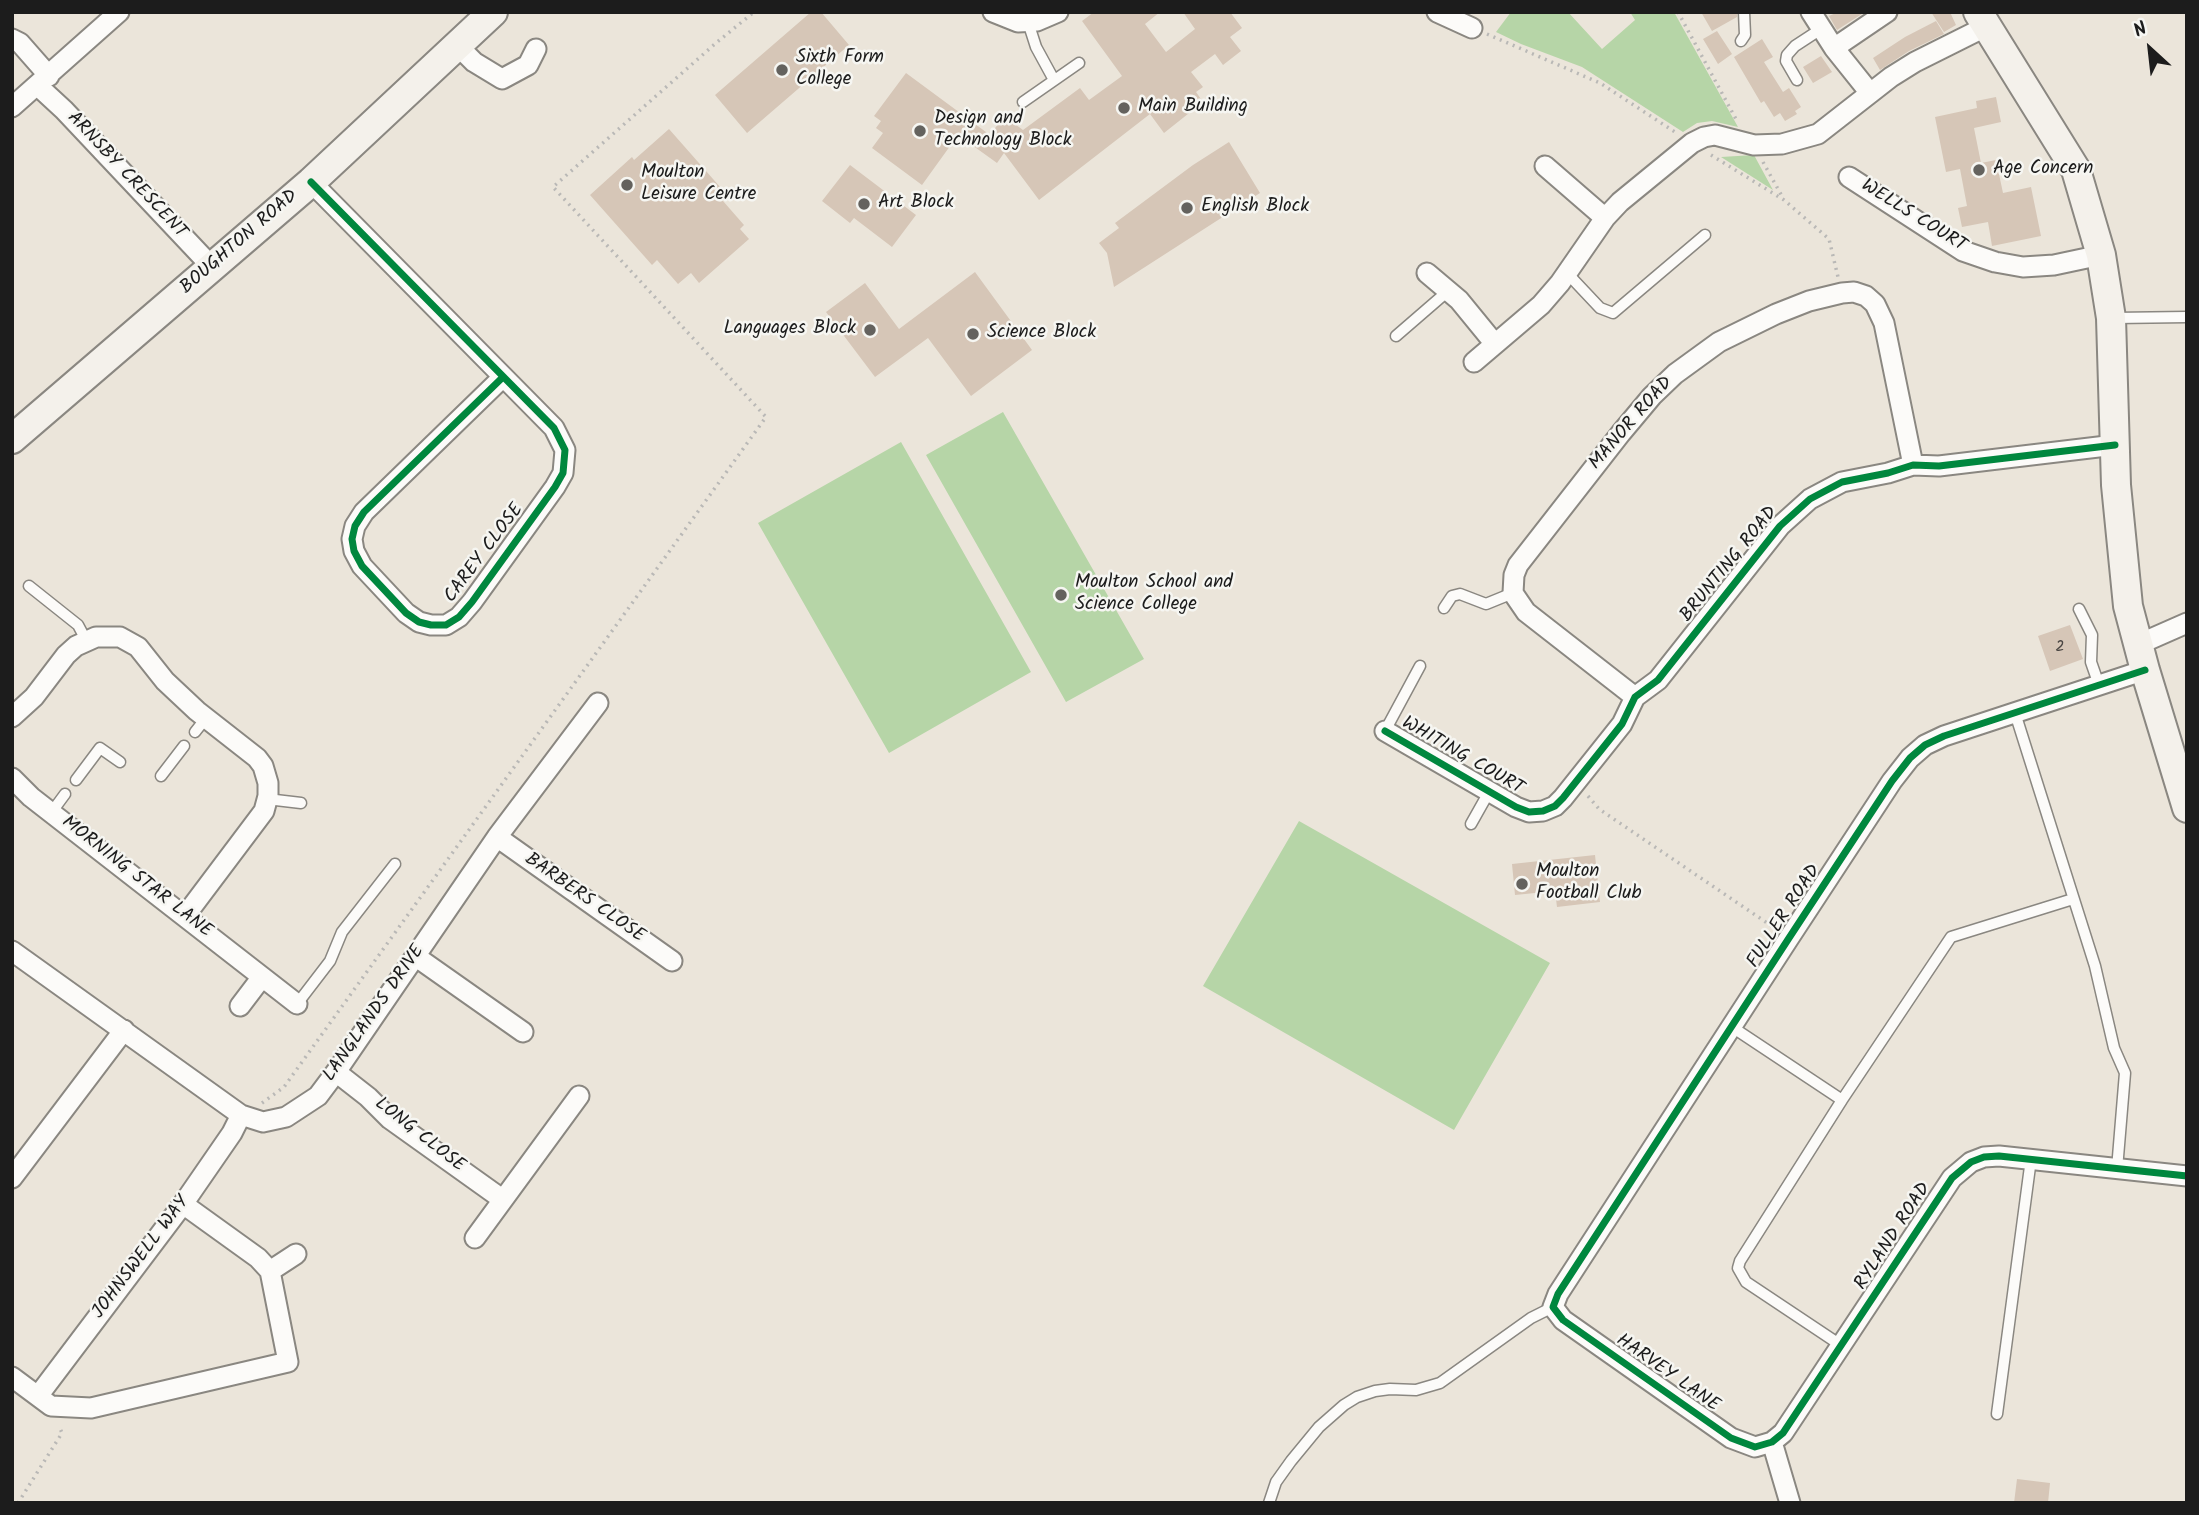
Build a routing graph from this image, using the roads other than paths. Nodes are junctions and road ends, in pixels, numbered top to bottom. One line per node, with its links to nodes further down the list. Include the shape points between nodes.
1 (119, 12): 20 (street)
2 (493, 12): 14 (street, BOUGHTON ROAD)
3 (993, 12): 10 (street)
4 (1058, 12): 10 (street)
5 (1437, 12): 11 (street)
6 (1744, 12): 13 (lane)
7 (1887, 12): 16 (street)
8 (1983, 19): 21 (street); 29 (street, via 2076,170)
9 (1816, 21): 16 (street); 19 (lane, via 1787,55)
10 (1028, 22): 18 (lane)
11 (1472, 28)
12 (12, 38): 20 (street, ARNSBY CRESCENT, via 20,43)
13 (1741, 41)
14 (458, 46): 15 (street, via 502,79 528,65); 26 (street, BOUGHTON ROAD)
15 (536, 48)
16 (1834, 48): 21 (street)
17 (1079, 63): 18 (lane)
18 (1055, 80): 22 (lane)
19 (1797, 80)
20 (43, 81): 23 (street); 30 (street, ARNSBY CRESCENT, via 64,110)
21 (1870, 93): 27 (street, via 1836,122 1800,141 1754,145 1715,135 1704,137)
22 (1023, 102)
23 (12, 107)
24 (1545, 166): 27 (street)
25 (1849, 177): 29 (street, WELLS COURT, via 1963,251 1995,261 2043,266)
26 (311, 182): 30 (street, BOUGHTON ROAD); 39 (street, CAREY CLOSE)
27 (1605, 218): 32 (street)
28 (1705, 235): 32 (lane, via 1613,313 1600,309)
29 (2101, 255): 35 (street)
30 (212, 267): 40 (street, BOUGHTON ROAD)
31 (1427, 273): 33 (street)
32 (1567, 273): 37 (street, via 1541,305)
33 (1449, 290): 36 (lane); 37 (street)
34 (2187, 317): 35 (lane)
35 (2110, 318): 41 (street)
36 (1396, 336)
37 (1495, 344): 38 (street)
38 (1474, 362)
39 (503, 377): 39 (street, CAREY CLOSE, via 562,440 563,473 459,617 446,625 419,622 362,566 354,551 355,526)
40 (12, 439)
41 (2115, 445): 42 (street, BRUNTING ROAD); 49 (street, via 2128,606)
42 (1913, 466): 44 (street, MANOR ROAD, via 1881,313 1875,304 1854,292 1798,305 1718,342 1652,396 1518,565); 52 (street, BRUNTING ROAD, via 1842,482 1796,510 1658,680)
43 (29, 586): 48 (lane, via 78,625)
44 (1513, 593): 45 (lane, via 1486,604 1460,594 1452,596); 52 (street, via 1526,612)
45 (1444, 608)
46 (2079, 609): 51 (lane, via 2091,635 2091,662)
47 (2187, 623): 49 (street, FULLER ROAD)
48 (86, 640): 55 (street, via 66,655); 64 (street, via 109,635 138,647 201,725 260,762 267,777)
49 (2141, 658): 51 (street, FULLER ROAD); 66 (street)
50 (1420, 666): 56 (lane)
51 (2099, 685): 54 (street, FULLER ROAD)
52 (1636, 697): 62 (street, WHITING COURT, via 1622,724 1555,806 1529,812)
53 (598, 703): 69 (street, LANGLANDS DRIVE)
54 (2015, 713): 71 (lane); 79 (street, FULLER ROAD, via 1944,736 1910,758)
55 (12, 717)
56 (1385, 731): 62 (street, WHITING COURT)
57 (184, 746): 59 (lane)
58 (120, 762): 61 (lane, via 100,748)
59 (161, 776)
60 (12, 778): 67 (street, MORNING STAR LANE)
61 (76, 780)
62 (1489, 792): 68 (lane)
63 (65, 794): 67 (lane)
64 (268, 799): 65 (lane); 72 (street, via 260,818)
65 (301, 803)
66 (2187, 808)
67 (51, 813): 72 (street, MORNING STAR LANE)
68 (1471, 824)
69 (497, 837): 74 (street, LANGLANDS DRIVE); 75 (street, BARBERS CLOSE)
70 (395, 864): 77 (lane, via 342,932 330,961)
71 (2073, 899): 84 (lane, via 1951,937); 87 (lane, via 2125,1073)
72 (185, 916): 76 (street, MORNING STAR LANE)
73 (12, 951): 80 (street, LANGLANDS DRIVE)
74 (415, 956): 81 (street); 82 (street, LANGLANDS DRIVE)
75 (672, 961)
76 (262, 977): 77 (street, MORNING STAR LANE); 78 (street)
77 (298, 1004)
78 (240, 1006)
79 (1732, 1027): 84 (lane); 95 (street, FULLER ROAD)
80 (124, 1030): 85 (street, LANGLANDS DRIVE); 89 (street)
81 (523, 1032)
82 (336, 1072): 85 (street, LANGLANDS DRIVE, via 318,1096 286,1117 263,1122); 90 (street, LONG CLOSE, via 390,1119)
83 (579, 1096): 90 (street)
84 (1842, 1100): 96 (lane, via 1738,1269 1746,1282)
85 (241, 1115): 91 (street, JOHNSWELL WAY)
86 (2031, 1159): 87 (street, RYLAND ROAD); 96 (street, RYLAND ROAD, via 1984,1157 1952,1178); 99 (lane)
87 (2116, 1169): 88 (street, RYLAND ROAD)
88 (2187, 1176)
89 (12, 1178)
90 (502, 1199): 92 (street)
91 (183, 1204): 94 (street, via 258,1258); 98 (street, JOHNSWELL WAY)
92 (475, 1238)
93 (296, 1254): 94 (street)
94 (270, 1272): 98 (street, via 288,1362 91,1408 51,1406)
95 (1553, 1307): 100 (street, HARVEY LANE, via 1563,1320 1731,1438 1755,1447); 101 (lane, via 1440,1383 1416,1390 1375,1391 1343,1405 1291,1461 1276,1482)
96 (1842, 1346): 100 (street, RYLAND ROAD, via 1783,1433)
97 (12, 1377): 98 (street)
98 (38, 1396)
99 (1997, 1414)
100 (1772, 1442): 102 (street)
101 (1269, 1503)
102 (1790, 1503)

